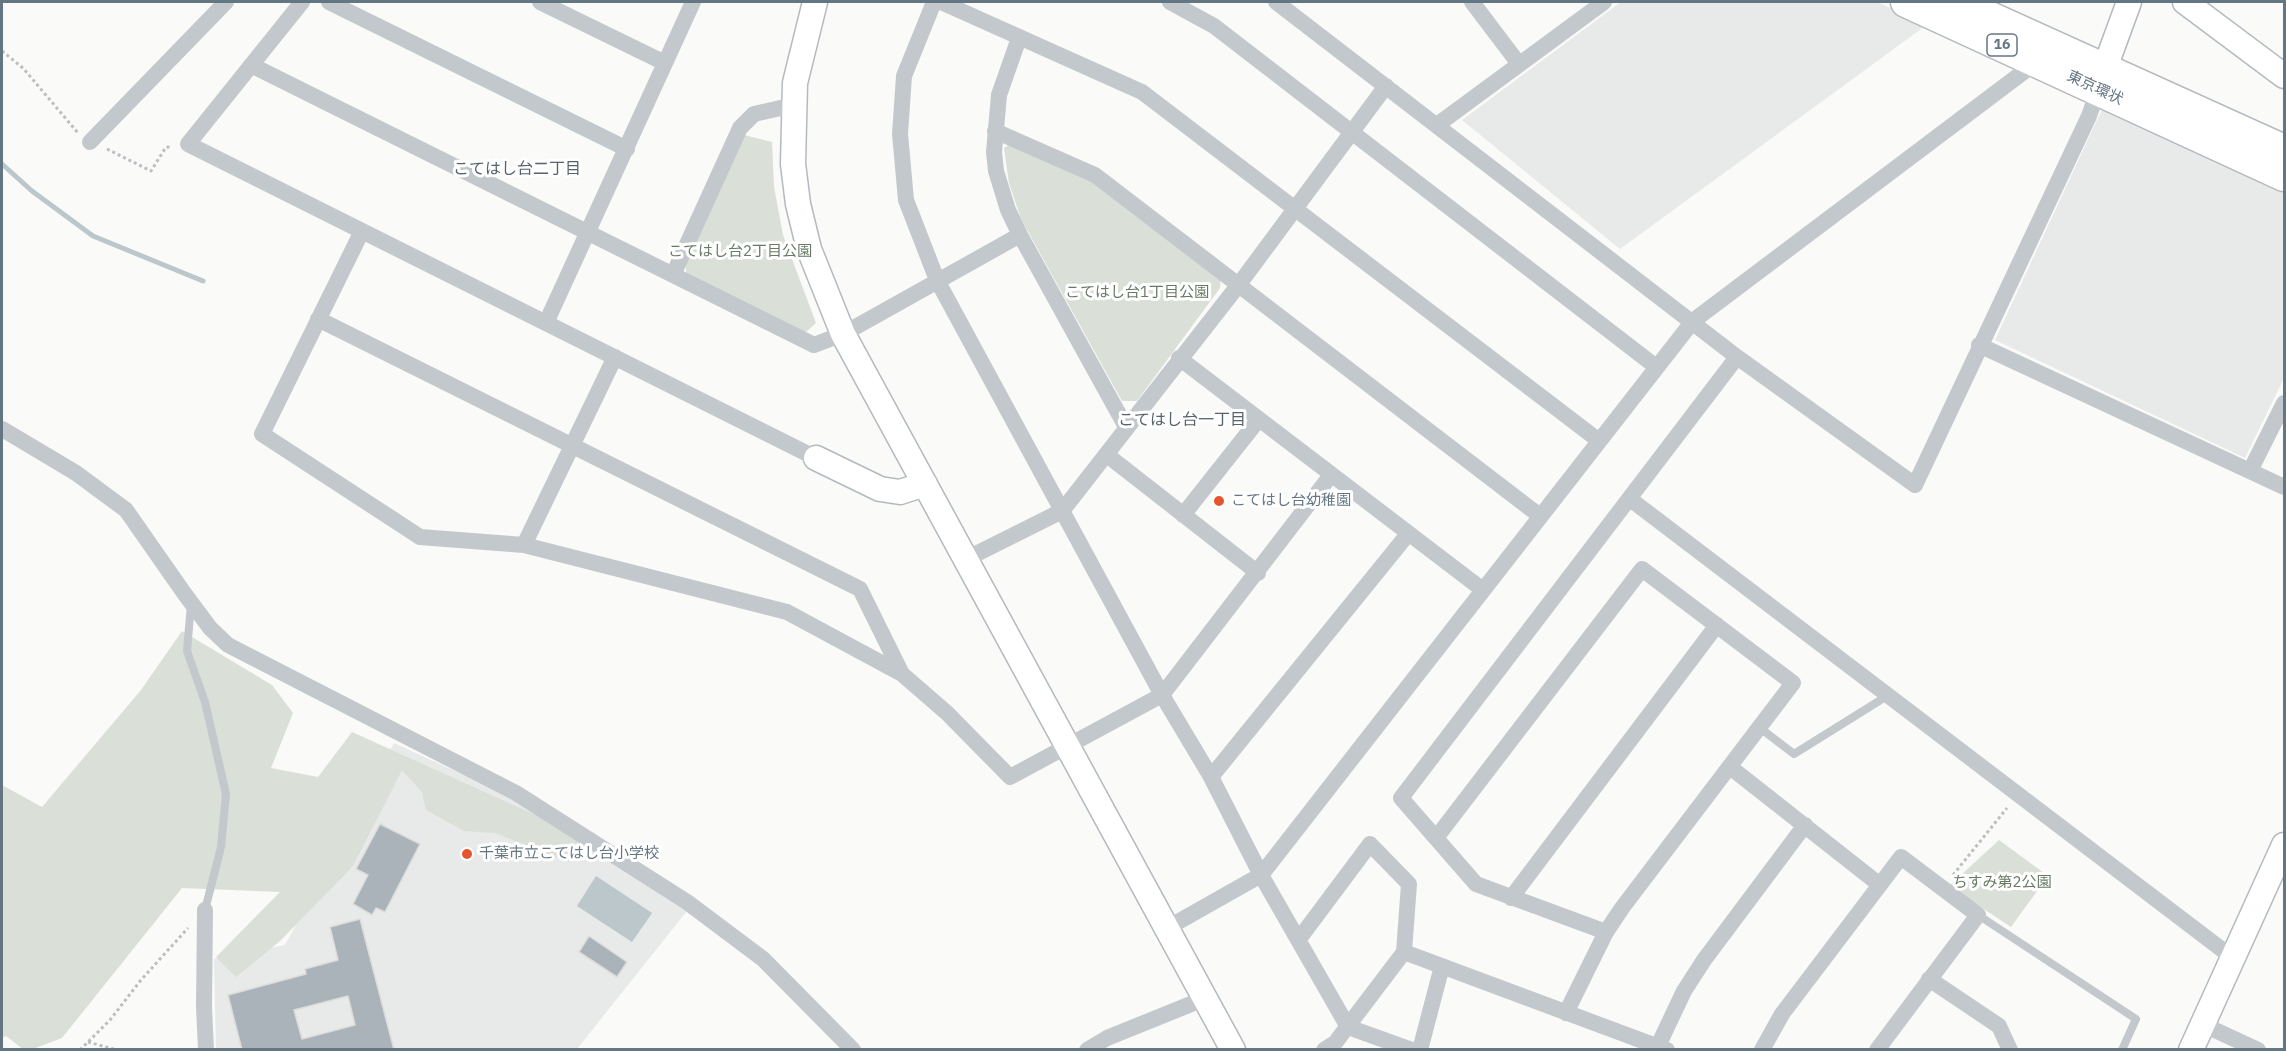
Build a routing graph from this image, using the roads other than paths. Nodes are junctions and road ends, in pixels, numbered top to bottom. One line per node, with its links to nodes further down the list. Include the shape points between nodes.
1 (226, 2): 29 (street)
2 (302, 2): 21 (street)
3 (329, 2): 30 (street)
4 (540, 2): 19 (street)
5 (693, 2): 19 (street)
6 (815, 2): 25 (street, via 795,83)
7 (934, 2): 38 (street, via 904,76 900,134 906,200)
8 (941, 2): 17 (street)
9 (1170, 2): 28 (street, via 1214,26)
10 (1275, 2): 24 (street)
11 (1472, 2): 20 (street)
12 (1604, 2): 20 (street)
13 (1906, 2): 18 (highway, 東京環状 / 16)
14 (1957, 2): 23 (highway, 東京環状 / 16)
15 (2128, 2): 23 (street)
16 (2185, 2): 22 (street)
17 (1019, 38): 27 (street, via 999,95); 33 (street, via 1142,92)
18 (2038, 61): 23 (highway, 東京環状 / 16); 41 (street)
19 (665, 63): 30 (street)
20 (1519, 64): 26 (street)
21 (251, 65): 34 (street, via 188,144); 35 (street)
22 (2284, 76)
23 (2101, 78): 31 (highway, 東京環状 / 16); 32 (highway, 東京環状 / 16); 44 (street, via 2089,116)
24 (1386, 86): 26 (street); 28 (street)
25 (794, 105): 37 (street, via 754,114 740,128); 43 (street, via 793,164 798,204 809,249)
26 (1437, 125): 41 (street)
27 (995, 131): 36 (street, via 996,171); 39 (street, via 1095,175)
28 (1352, 133): 33 (street); 48 (street)
29 (90, 142)
30 (627, 149): 35 (street)
31 (2284, 150)
32 (2284, 176)
33 (1296, 208): 39 (street); 53 (street)
34 (362, 231): 40 (street); 42 (street)
35 (588, 234): 37 (street); 42 (street)
36 (1020, 235): 38 (street); 51 (street)
37 (673, 276): 43 (street, via 814,345)
38 (937, 280): 43 (street); 62 (street)
39 (1240, 283): 47 (street); 64 (street)
40 (318, 320): 54 (street); 66 (street, via 262,434 420,537)
41 (1693, 321): 46 (street); 48 (street)
42 (546, 323): 45 (street)
43 (843, 334): 59 (street)
44 (1979, 345): 46 (street, via 1915,485); 57 (street)
45 (615, 357): 54 (street); 56 (street)
46 (1737, 357): 61 (street)
47 (1179, 358): 50 (street); 51 (street)
48 (1656, 366): 53 (street)
49 (2284, 403): 57 (street)
50 (1259, 420): 58 (street); 63 (street)
51 (1125, 427): 55 (street)
52 (2, 429): 70 (street, via 76,473 126,510)
53 (1598, 440): 64 (street)
54 (572, 445): 66 (street); 72 (street, via 860,589)
55 (1107, 455): 62 (street); 63 (street)
56 (816, 458): 59 (street, via 880,489 900,492)
57 (2250, 471): 60 (street)
58 (1331, 475): 65 (street); 68 (street)
59 (925, 484): 67 (street)
60 (2284, 487)
61 (1630, 499): 74 (street); 80 (street, via 1401,798)
62 (1062, 511): 67 (street); 73 (street)
63 (1183, 514): 68 (street)
64 (1540, 516): 69 (street)
65 (1408, 534): 69 (street); 78 (street)
66 (524, 545): 72 (street, via 787,612)
67 (968, 558): 76 (street)
68 (1258, 573): 73 (street)
69 (1483, 590): 82 (street)
70 (192, 603): 85 (lane, via 187,651 205,702 226,794 220,847); 101 (street, via 228,645 516,793 687,902 763,959)
71 (1717, 625): 75 (street, via 1793,684); 80 (street, via 1642,569); 84 (street)
72 (902, 674): 76 (street, via 947,712 1010,777)
73 (1162, 695): 76 (street); 78 (street)
74 (1887, 696): 75 (lane, via 1794,754); 91 (street)
75 (1760, 728): 77 (street)
76 (1068, 748): 87 (street)
77 (1730, 767): 79 (street); 88 (street)
78 (1211, 777): 82 (street)
79 (1805, 825): 83 (street); 99 (street, via 1694,975)
80 (1437, 838): 84 (street, via 1476,884)
81 (2284, 845): 91 (street)
82 (1261, 875): 87 (street); 89 (street)
83 (1880, 885): 86 (street, via 1901,857); 107 (street, via 1782,1014)
84 (1511, 898): 88 (street)
85 (205, 910): 100 (street)
86 (1978, 915): 93 (street); 110 (lane, via 2136,1019)
87 (1169, 927): 94 (street)
88 (1606, 932): 95 (street)
89 (1299, 939): 90 (street, via 1370,844 1409,884); 97 (street)
90 (1404, 952): 92 (street); 97 (street)
91 (2233, 958): 96 (street)
92 (1442, 966): 95 (street); 106 (street)
93 (1929, 979): 108 (street); 109 (street, via 1999,1026)
94 (1206, 998): 102 (street); 103 (street)
95 (1566, 1013): 98 (street)
96 (2202, 1024): 111 (street); 112 (street)
97 (1347, 1027): 104 (street); 105 (street)
98 (1628, 1043): 99 (street)
99 (1662, 1048)
100 (206, 1050)
101 (853, 1050)
102 (1087, 1050)
103 (1233, 1050)
104 (1324, 1050)
105 (1412, 1050)
106 (1420, 1050)
107 (1762, 1050)
108 (1877, 1050)
109 (2010, 1050)
110 (2122, 1050)
111 (2190, 1050)
112 (2258, 1050)

